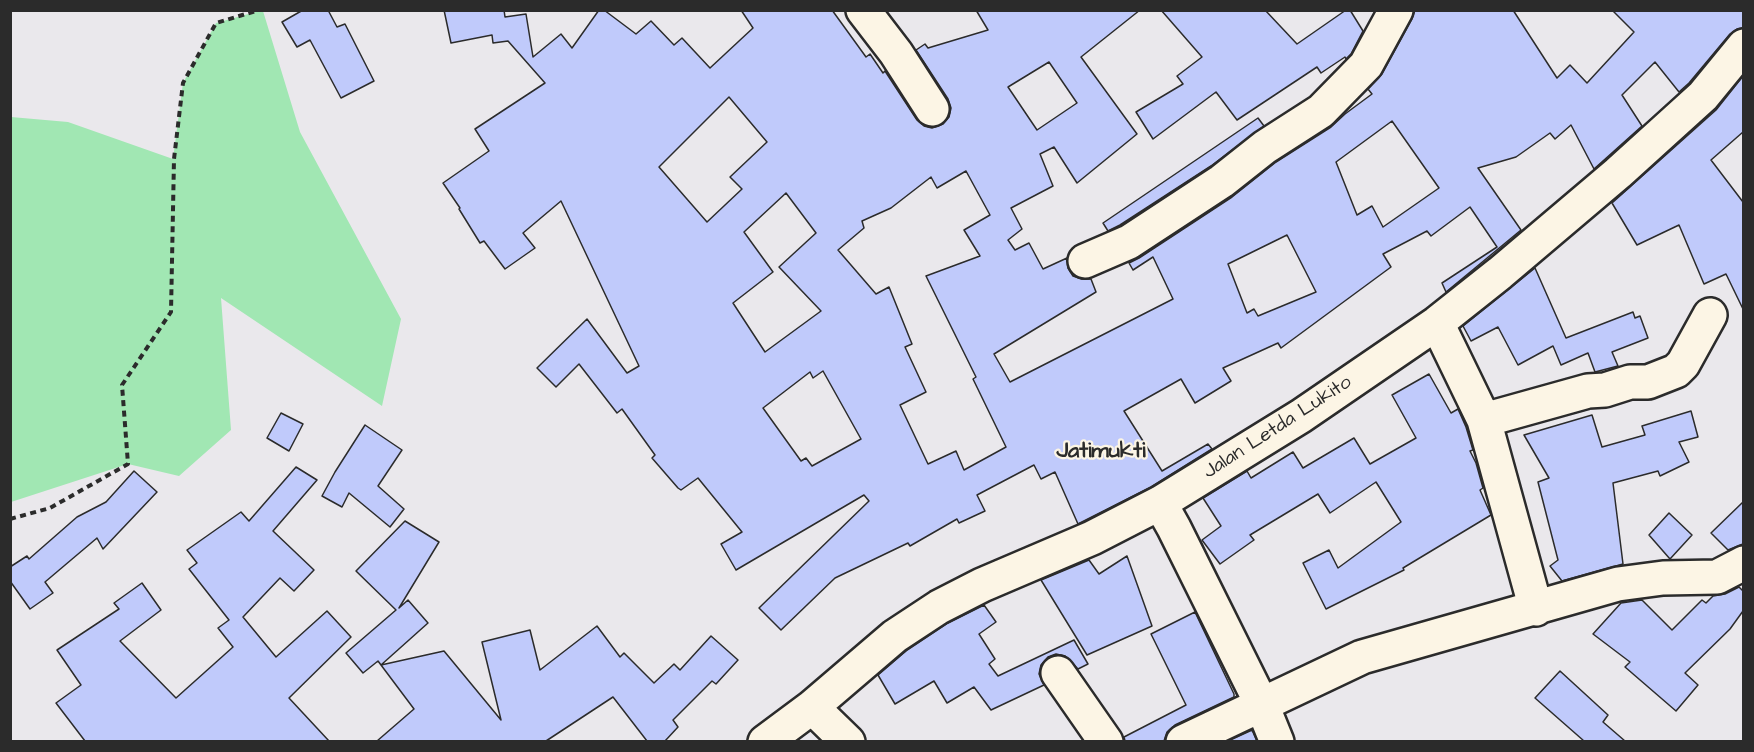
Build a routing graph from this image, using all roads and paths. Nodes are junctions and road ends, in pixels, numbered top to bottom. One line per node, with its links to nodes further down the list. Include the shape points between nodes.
1 (259, 10): 11 (path, via 216,23 183,83 174,159 171,312 122,385 128,464 50,508)
2 (863, 10): 5 (street)
3 (1396, 10): 6 (street, via 1366,64 1322,111 1129,242)
4 (1743, 46): 8 (street, Jalan Letda Lukito, via 1703,96 1618,173)
5 (932, 109)
6 (1085, 261)
7 (1710, 315): 9 (street, via 1676,371 1648,382 1588,391)
8 (1437, 323): 9 (street); 10 (street, Jalan Letda Lukito, via 1301,416)
9 (1484, 420): 13 (street)
10 (1160, 503): 15 (street); 16 (street, Jalan Letda Lukito, via 939,607 895,636)
11 (10, 519)
12 (1743, 563): 13 (street, via 1717,577 1618,584)
13 (1536, 609): 15 (street, via 1362,657)
14 (1058, 673): 19 (street)
15 (1262, 705): 20 (street); 21 (street)
16 (812, 707): 17 (street, Jalan Letda Lukito); 18 (street)
17 (765, 741)
18 (848, 741)
19 (1106, 741)
20 (1183, 741)
21 (1277, 741)

